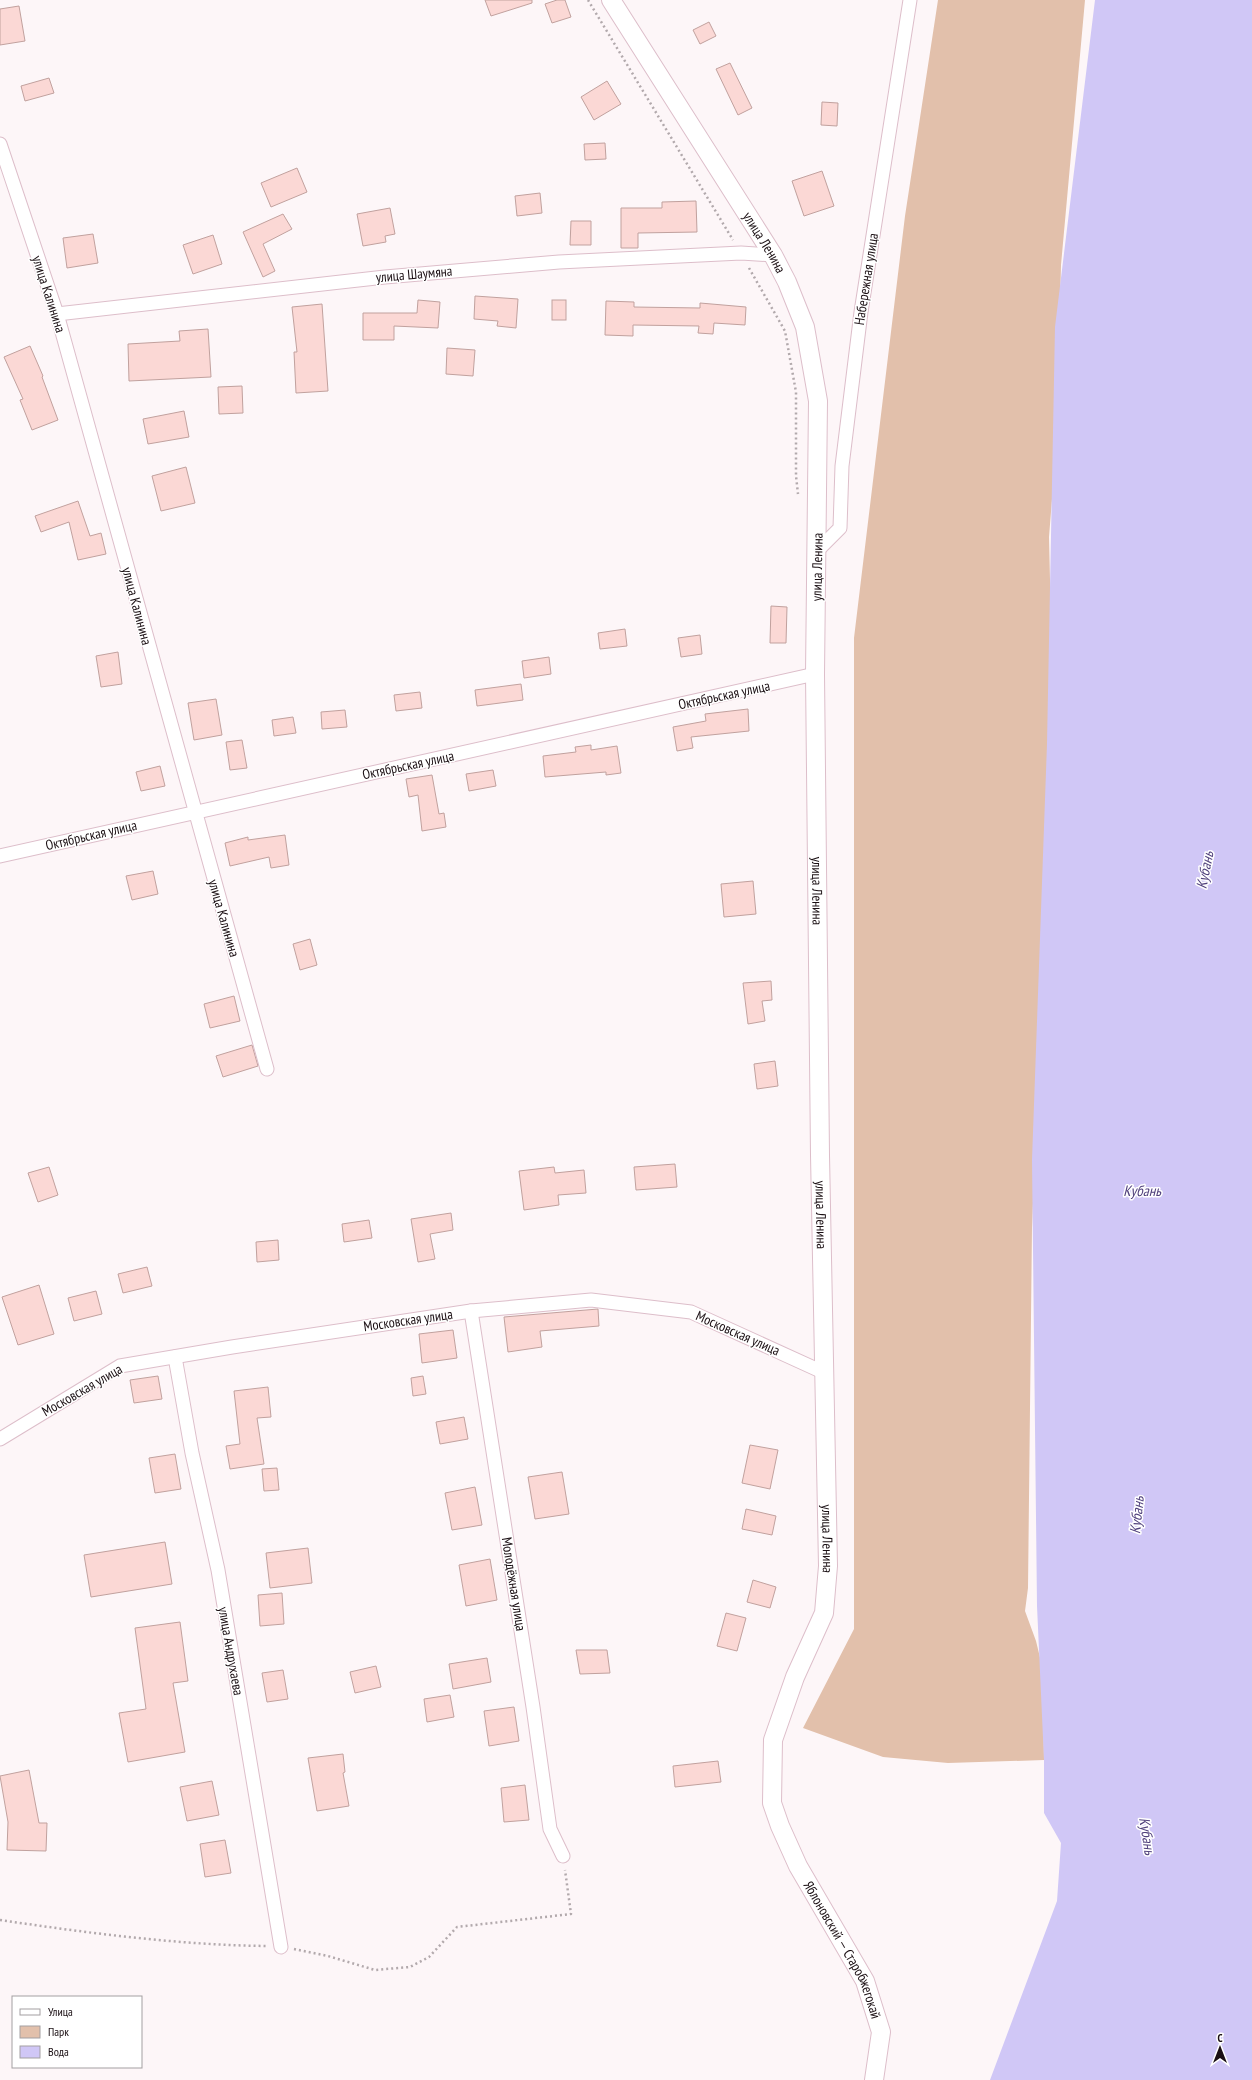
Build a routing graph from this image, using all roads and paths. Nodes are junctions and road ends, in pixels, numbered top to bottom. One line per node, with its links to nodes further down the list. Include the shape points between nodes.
1 (588, 0): 5 (path)
2 (611, 0): 6 (street, улица Ленина)
3 (910, 0): 9 (street, Набережная улица, via 860,312 842,466 840,528)
4 (0, 144): 7 (street, улица Калинина)
5 (741, 253): 6 (street, улица Шаумяна); 7 (street, улица Шаумяна, via 559,262 385,277); 8 (path, via 785,331 796,392 796,476)
6 (773, 255): 9 (street, улица Ленина, via 805,327 818,401)
7 (57, 314): 11 (street, улица Калинина)
8 (799, 498)
9 (818, 550): 10 (street, улица Ленина)
10 (815, 674): 11 (street, Октябрьская улица); 16 (street, улица Ленина)
11 (194, 812): 12 (street, Октябрьская улица); 13 (street, улица Калинина)
12 (0, 856)
13 (267, 1069)
14 (471, 1311): 15 (street, Московская улица); 16 (street, Московская улица, via 592,1300 691,1312); 19 (street, Молодёжная улица, via 550,1829)
15 (175, 1356): 17 (street, Московская улица, via 120,1366); 21 (street, улица Андрухаева, via 192,1453 218,1570)
16 (825, 1373): 18 (street, улица Ленина, via 828,1566 824,1613 795,1677 773,1740 772,1803)
17 (0, 1439)
18 (780, 1826): 22 (street, Яблоновский — Старобжегокай, via 798,1866 865,1981 881,2032)
19 (563, 1856): 21 (path, via 571,1914 457,1928 429,1957 410,1967 375,1970 328,1956)
20 (0, 1920): 21 (path, via 226,1946)
21 (281, 1947)
22 (874, 2080)

